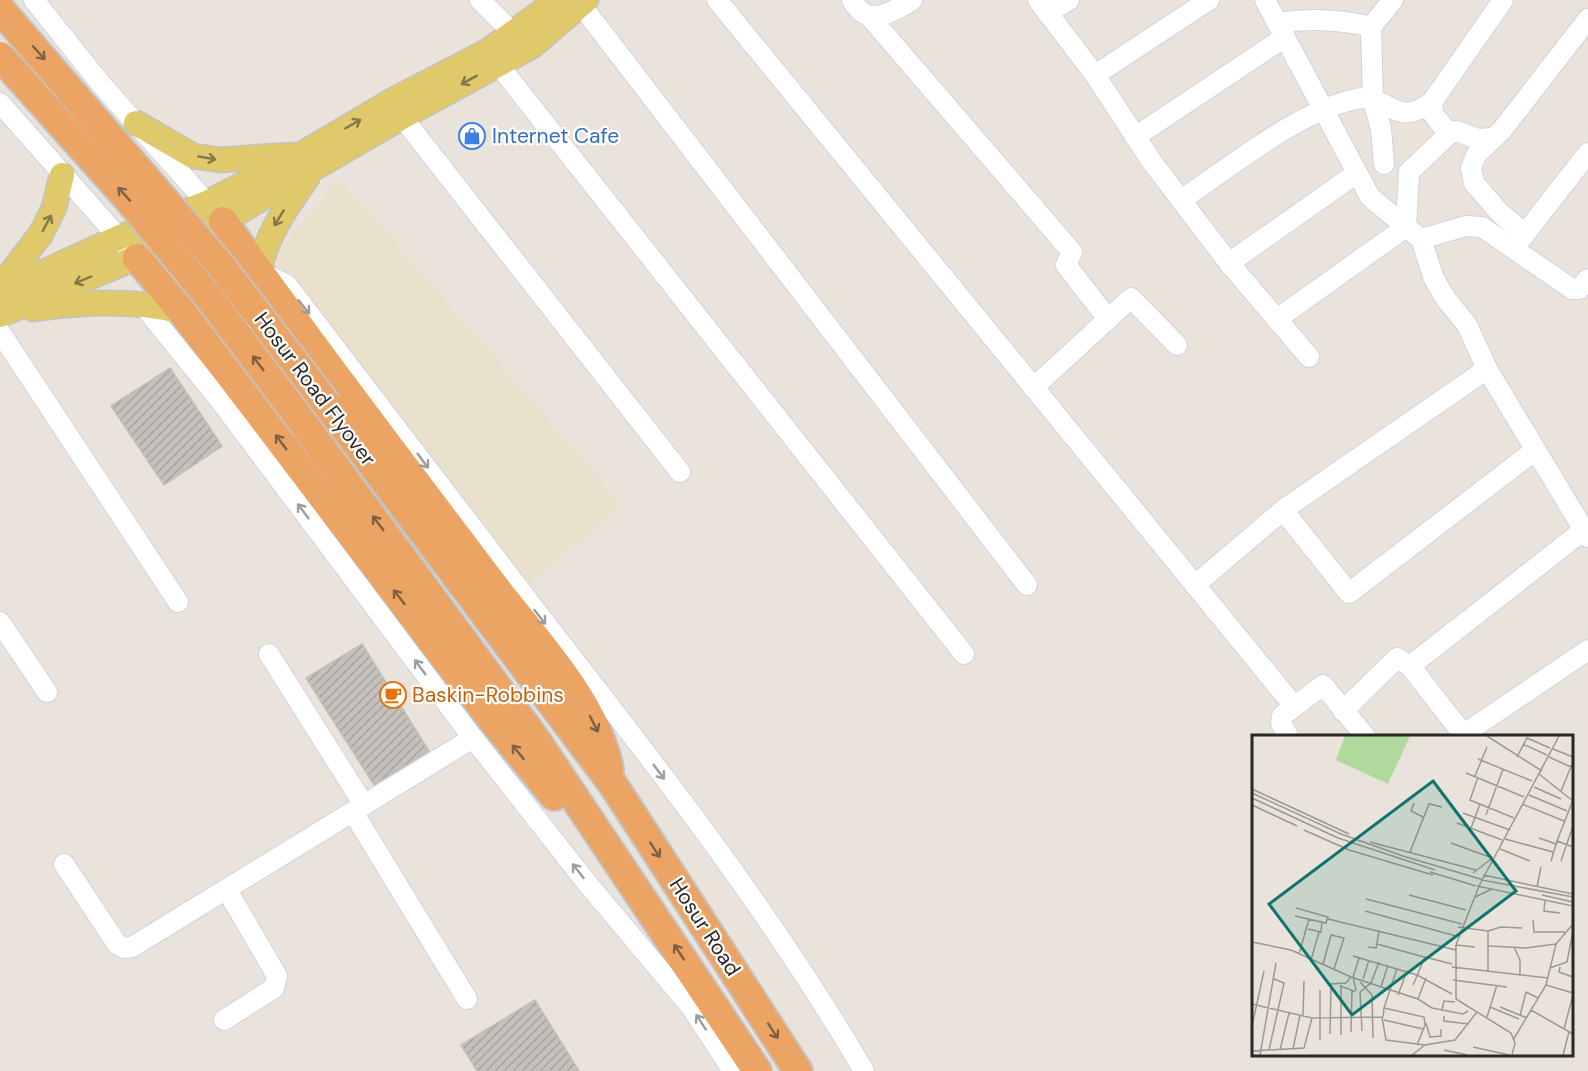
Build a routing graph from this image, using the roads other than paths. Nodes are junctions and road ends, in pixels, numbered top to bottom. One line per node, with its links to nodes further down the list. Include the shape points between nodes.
1 (34, 0): 22 (street)
2 (480, 0): 18 (street)
3 (717, 0): 57 (street)
4 (852, 0): 14 (street, via 856,8)
5 (912, 0): 14 (street, via 880,17)
6 (1069, 0): 12 (street)
7 (1209, 0): 21 (street)
8 (1265, 0): 17 (street)
9 (1393, 0): 16 (street)
10 (1503, 0): 24 (street)
11 (575, 2): 18 (main road); 63 (street)
12 (1043, 7): 21 (street)
13 (0, 9): 78 (highway, Hosur Road Flyover, one-way to 78, bridge, via 222,267)
14 (870, 17): 52 (street, via 1072,252 1066,265)
15 (1588, 19): 31 (street)
16 (1371, 27): 17 (street, via 1331,19 1305,19); 23 (street)
17 (1281, 30): 26 (street); 30 (street)
18 (521, 41): 20 (main road)
19 (0, 56): 80 (highway, Hosur Road Flyover, one-way to 19, bridge, via 461,636 207,295 144,217)
20 (493, 57): 27 (main road, one-way to 27); 35 (main road, one-way to 20, via 390,102); 69 (street)
21 (1095, 75): 30 (street)
22 (112, 96): 28 (street); 33 (street)
23 (1373, 100): 24 (street, via 1402,114 1419,111); 26 (street, via 1358,98); 36 (street)
24 (1432, 102): 29 (street, via 1433,114)
25 (0, 103): 33 (street)
26 (1325, 110): 32 (street); 40 (street, via 1294,125)
27 (402, 117): 35 (main road); 60 (street)
28 (136, 123): 35 (main road, one-way to 35, via 193,156); 39 (street); 41 (street)
29 (1449, 134): 31 (street, via 1456,131 1478,139); 37 (street)
30 (1135, 137): 40 (street)
31 (1492, 138): 43 (street, via 1476,155 1471,168 1474,183)
32 (1346, 151): 36 (street); 38 (street)
33 (43, 153): 39 (street)
34 (1588, 153): 43 (street)
35 (307, 163): 41 (main road); 46 (main road, one-way to 46, via 262,253)
36 (1384, 164): 37 (street)
37 (1409, 172): 42 (street)
38 (1358, 173): 42 (street, via 1370,197); 45 (street)
39 (62, 175): 44 (street); 48 (main road, one-way to 39, via 41,234 54,208)
40 (1181, 200): 45 (street)
41 (215, 212): 44 (main road); 46 (highway)
42 (1414, 233): 43 (street, via 1475,225); 53 (street); 56 (street, via 1434,279 1467,325)
43 (1519, 241): 47 (street, via 1572,289 1579,289)
44 (127, 248): 50 (highway); 51 (main road)
45 (1229, 263): 53 (street)
46 (259, 272): 50 (street); 78 (highway, one-way to 78, via 583,701 604,743); 88 (street, one-way to 88, via 287,285 628,729 738,878)
47 (1588, 279)
48 (0, 287)
49 (142, 304): 50 (main road); 51 (main road, via 60,306); 58 (street)
50 (182, 312): 58 (highway)
51 (1, 313): 65 (street)
52 (1108, 319): 54 (street, via 1131,298); 57 (street)
53 (1277, 319): 55 (street)
54 (1177, 345)
55 (1309, 357)
56 (1487, 369): 59 (street); 61 (street)
57 (1033, 387): 64 (street)
58 (231, 395): 77 (street, one-way to 58); 80 (highway, one-way to 58, via 570,814 527,764)
59 (1534, 452): 61 (street, via 1349,593); 62 (street)
60 (680, 472)
61 (1283, 510): 64 (street)
62 (1586, 534): 70 (street)
63 (1027, 585)
64 (1195, 585): 72 (street)
65 (178, 602)
66 (0, 622): 71 (street)
67 (1588, 650): 76 (street)
68 (269, 654): 79 (street)
69 (964, 654)
70 (1410, 666): 73 (street, via 1397,658); 76 (street)
71 (47, 692)
72 (1294, 706): 73 (street, via 1323,686); 74 (street, via 1282,716)
73 (1343, 711): 75 (street)
74 (1287, 735)
75 (1364, 735)
76 (1462, 735)
77 (473, 738): 79 (street); 85 (street, one-way to 77, via 691,1007)
78 (612, 783): 87 (highway, Hosur Road, one-way to 87)
79 (359, 808): 82 (street); 83 (street)
80 (589, 818): 86 (highway, Hosur Road, one-way to 80)
81 (64, 864): 82 (street, via 117,944 124,948 132,947)
82 (227, 890): 84 (street, via 278,982)
83 (467, 999)
84 (224, 1020)
85 (733, 1071)
86 (757, 1071)
87 (798, 1071)
88 (864, 1071)

